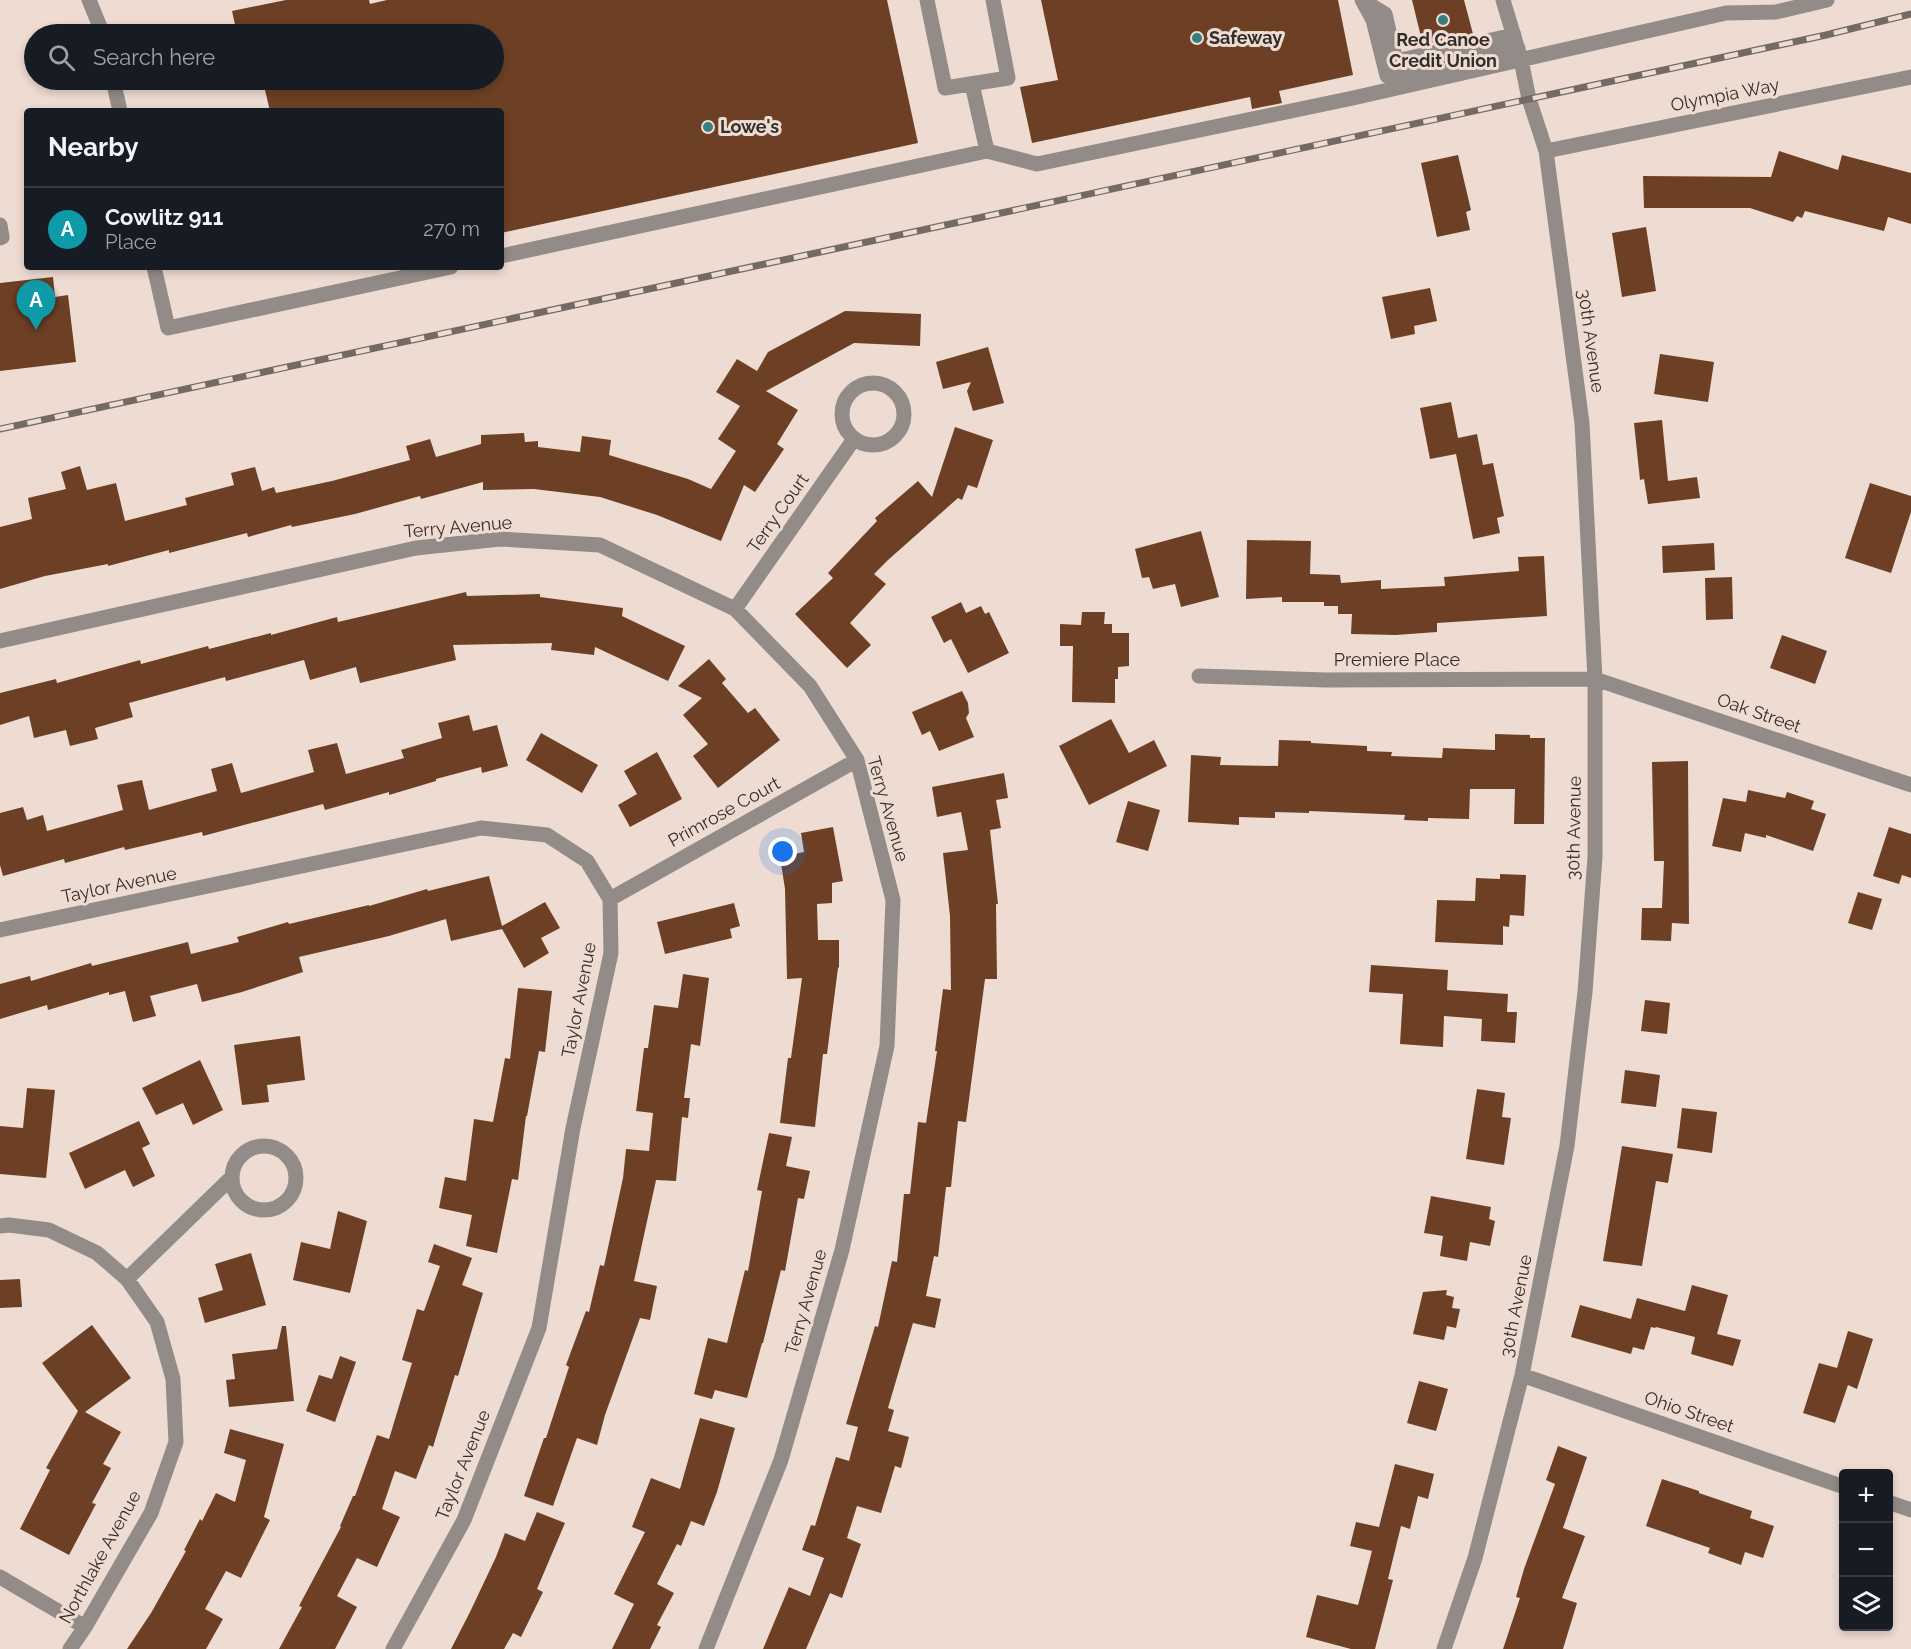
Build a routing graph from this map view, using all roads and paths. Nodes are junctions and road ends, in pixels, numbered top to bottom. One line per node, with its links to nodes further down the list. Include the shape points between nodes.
1 (89, 0): 7 (street)
2 (927, 0): 10 (street, via 945,88)
3 (993, 0): 10 (street, via 1008,78)
4 (1362, 0): 8 (street, via 1385,14 1396,62); 12 (street)
5 (1503, 0): 8 (street, 30th Avenue)
6 (1827, 0): 8 (street, via 1776,12 1726,13)
7 (99, 24)
8 (1518, 48): 12 (street); 15 (street, 30th Avenue)
9 (1911, 77): 15 (street, Olympia Way)
10 (972, 84): 14 (street)
11 (115, 90): 13 (street)
12 (1381, 92): 14 (street, via 1037,164)
13 (119, 108)
14 (987, 151): 18 (street)
15 (1546, 151): 25 (street, 30th Avenue, via 1582,423)
16 (0, 225): 17 (street)
17 (0, 238)
18 (504, 255)
19 (155, 270): 20 (street, via 168,328)
20 (437, 270)
21 (854, 439): 21 (street, via 877,444 898,432 903,410 892,389 869,383 848,395 842,418); 22 (street, Terry Court)
22 (735, 609): 23 (street, Terry Avenue, via 600,545 500,539 416,548); 26 (street, Terry Avenue, via 810,686)
23 (0, 641)
24 (1199, 676): 25 (street, Premiere Place, via 1326,680)
25 (1595, 679): 27 (street, Oak Street); 33 (street, 30th Avenue, via 1595,857 1585,992 1567,1146)
26 (857, 760): 28 (street, Primrose Court); 41 (street, Terry Avenue, via 892,900 887,1046 842,1250 781,1460)
27 (1911, 785)
28 (610, 899): 29 (street, Taylor Avenue, via 587,861 547,835 481,828); 40 (street, Taylor Avenue, via 611,953 573,1128 539,1328 464,1520)
29 (0, 930)
30 (232, 1177): 30 (street, via 241,1200 263,1210 286,1202 296,1180 288,1156 265,1147 242,1155); 32 (street)
31 (0, 1226): 32 (street, Northlake Avenue, via 49,1230 97,1253)
32 (127, 1279): 38 (street, Northlake Avenue, via 157,1322 172,1380 176,1442 151,1513)
33 (1522, 1375): 34 (street, Ohio Street); 42 (street, 30th Avenue, via 1475,1558)
34 (1839, 1484)
35 (1893, 1504): 36 (street)
36 (1911, 1510)
37 (0, 1577): 38 (street)
38 (85, 1627): 39 (street, Northlake Avenue)
39 (70, 1649)
40 (393, 1649)
41 (706, 1649)
42 (1444, 1649)

